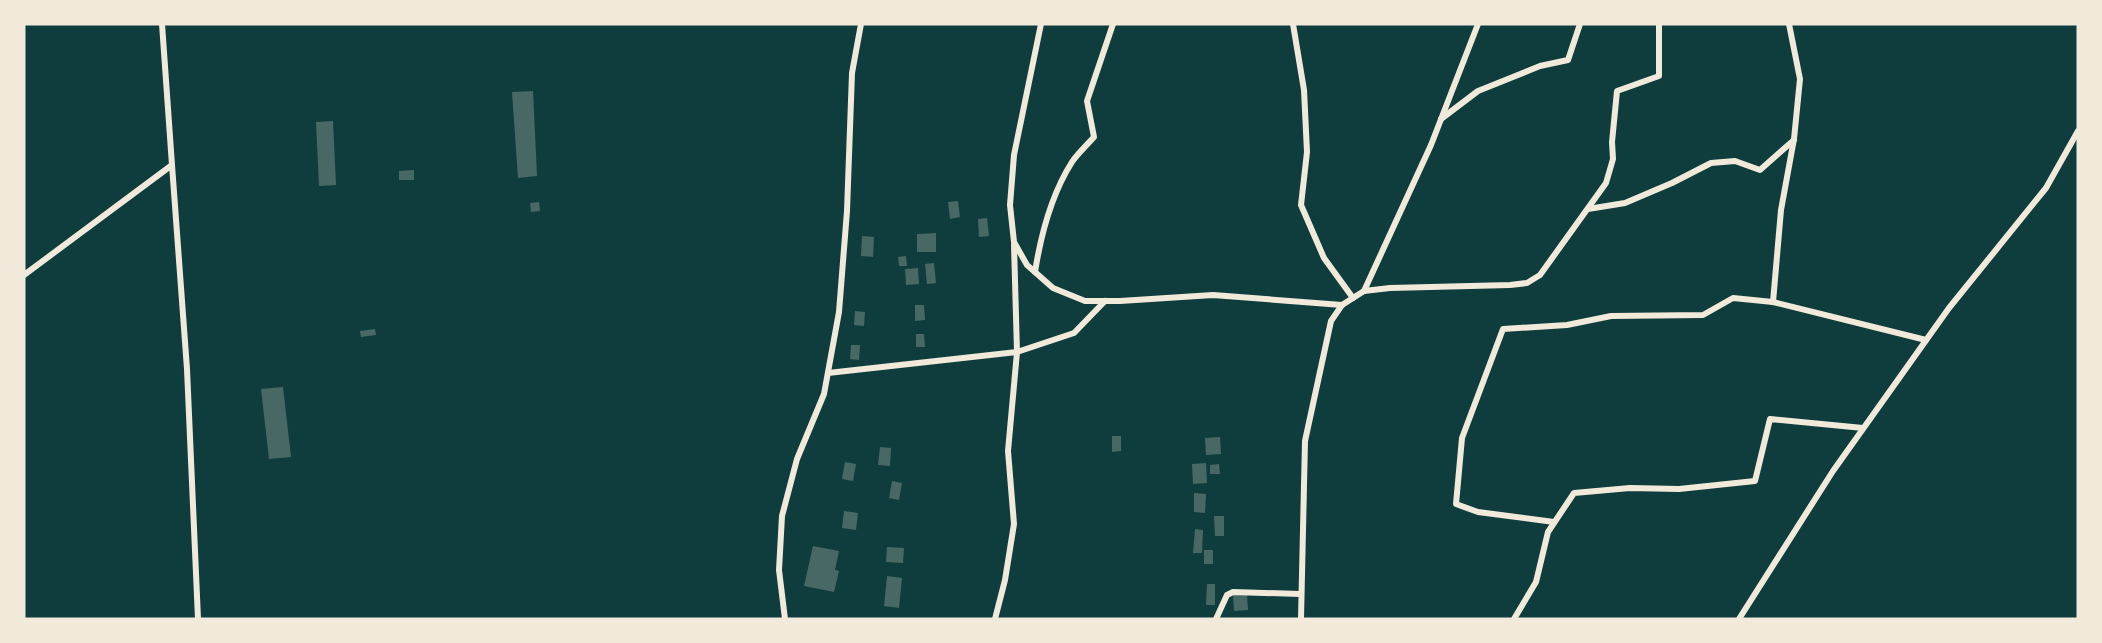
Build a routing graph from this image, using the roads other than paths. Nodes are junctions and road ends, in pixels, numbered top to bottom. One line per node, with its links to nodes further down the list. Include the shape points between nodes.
1 (162, 24): 13 (street)
2 (861, 24): 25 (street, via 852,74 839,312)
3 (1041, 24): 15 (street, via 1014,155 1010,205)
4 (1113, 24): 16 (street, via 1087,101 1094,137 1073,160 1060,184 1040,239)
5 (1293, 24): 19 (street, via 1304,90 1307,152 1301,204 1324,258)
6 (1478, 24): 10 (street)
7 (1580, 24): 10 (street, via 1568,60 1540,66 1478,91)
8 (1659, 24): 14 (street, via 1659,76 1617,91 1613,159 1606,183)
9 (1789, 24): 12 (street, via 1800,79)
10 (1441, 120): 18 (street)
11 (2078, 131): 23 (street, via 2046,188)
12 (1794, 139): 14 (street, via 1760,170 1735,161 1711,163 1625,203); 21 (street)
13 (172, 165): 17 (street); 29 (street, via 187,369)
14 (1588, 208): 18 (street, via 1540,275 1527,283)
15 (1014, 242): 16 (street); 24 (street)
16 (1035, 272): 20 (street, via 1053,288 1084,301)
17 (24, 275)
18 (1364, 291): 19 (street)
19 (1353, 298): 22 (street)
20 (1105, 301): 22 (street, via 1213,295); 24 (street, via 1074,333)
21 (1773, 302): 23 (street); 27 (street, via 1733,298 1703,315 1611,316 1567,325 1503,329 1462,438 1456,504 1478,512)
22 (1342, 305): 28 (street, via 1331,321 1305,441)
23 (1926, 340): 26 (street)
24 (1017, 352): 25 (street); 31 (street, via 1008,451 1014,524)
25 (828, 372): 30 (street, via 824,394 797,459 782,516 779,570)
26 (1863, 428): 27 (street, via 1770,418 1755,481 1574,493); 35 (street)
27 (1554, 522): 34 (street, via 1536,582)
28 (1300, 594): 32 (street, via 1233,592 1227,595); 33 (street)
29 (198, 619)
30 (785, 619)
31 (995, 619)
32 (1216, 619)
33 (1300, 619)
34 (1514, 619)
35 (1739, 619)

